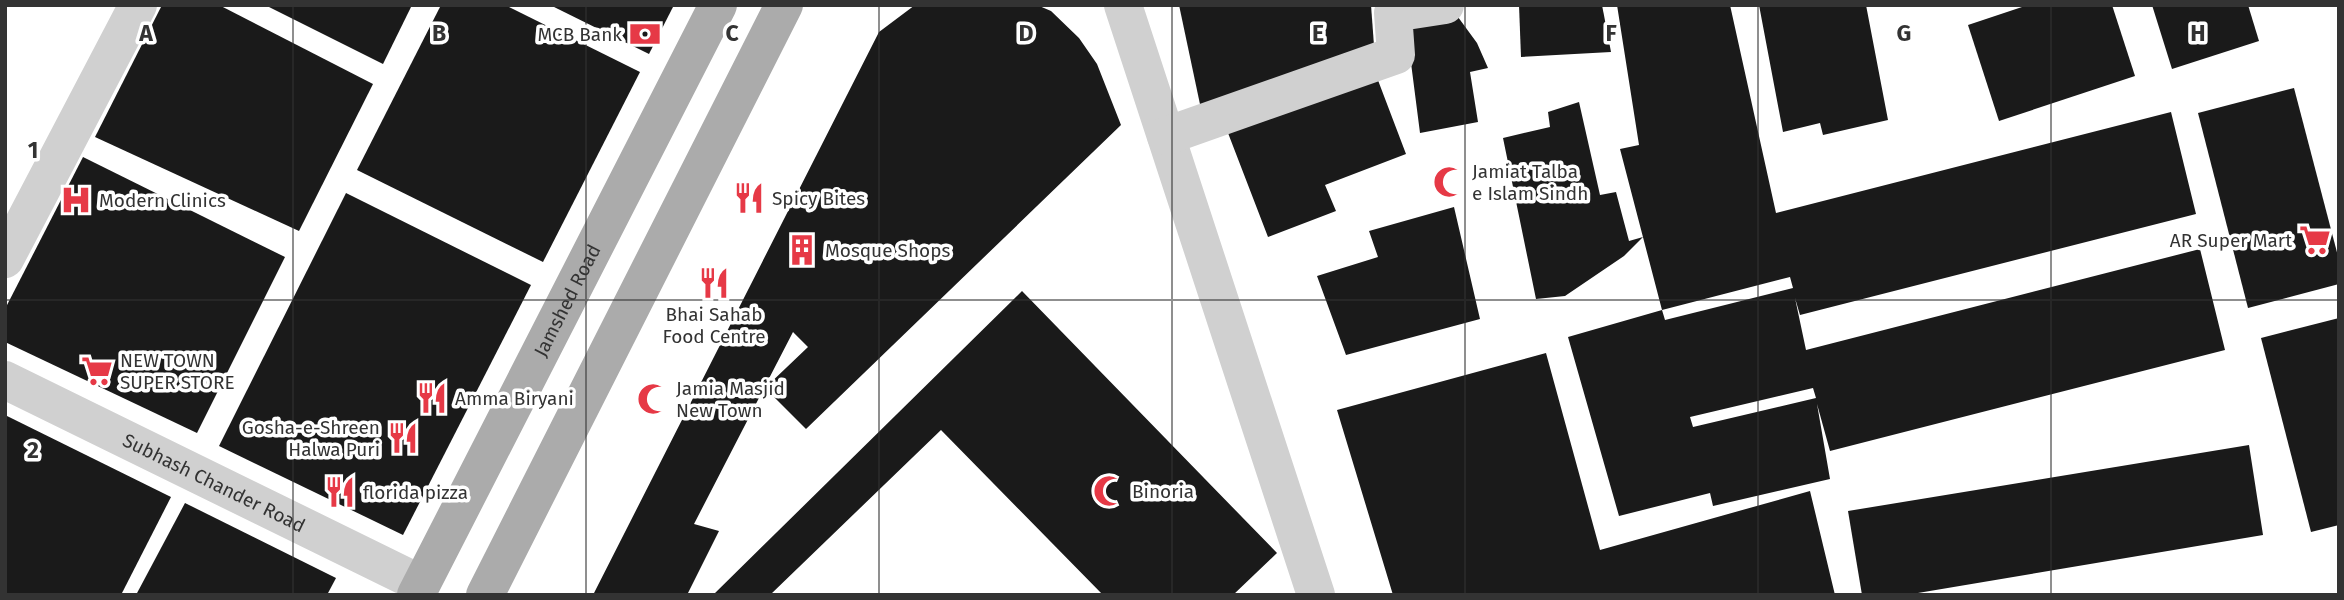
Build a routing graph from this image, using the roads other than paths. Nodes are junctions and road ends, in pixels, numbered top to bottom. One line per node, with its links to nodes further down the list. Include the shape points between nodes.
1 (138, 5): 7 (street)
2 (718, 5): 9 (main road, Jamshed Road)
3 (784, 5): 10 (main road)
4 (1445, 5): 6 (street, via 1393,13 1396,55)
5 (1123, 10): 6 (street)
6 (1166, 136): 11 (street)
7 (5, 259)
8 (5, 380): 9 (street, Subhash Chander Road)
9 (418, 590)
10 (485, 595)
11 (1316, 595)

